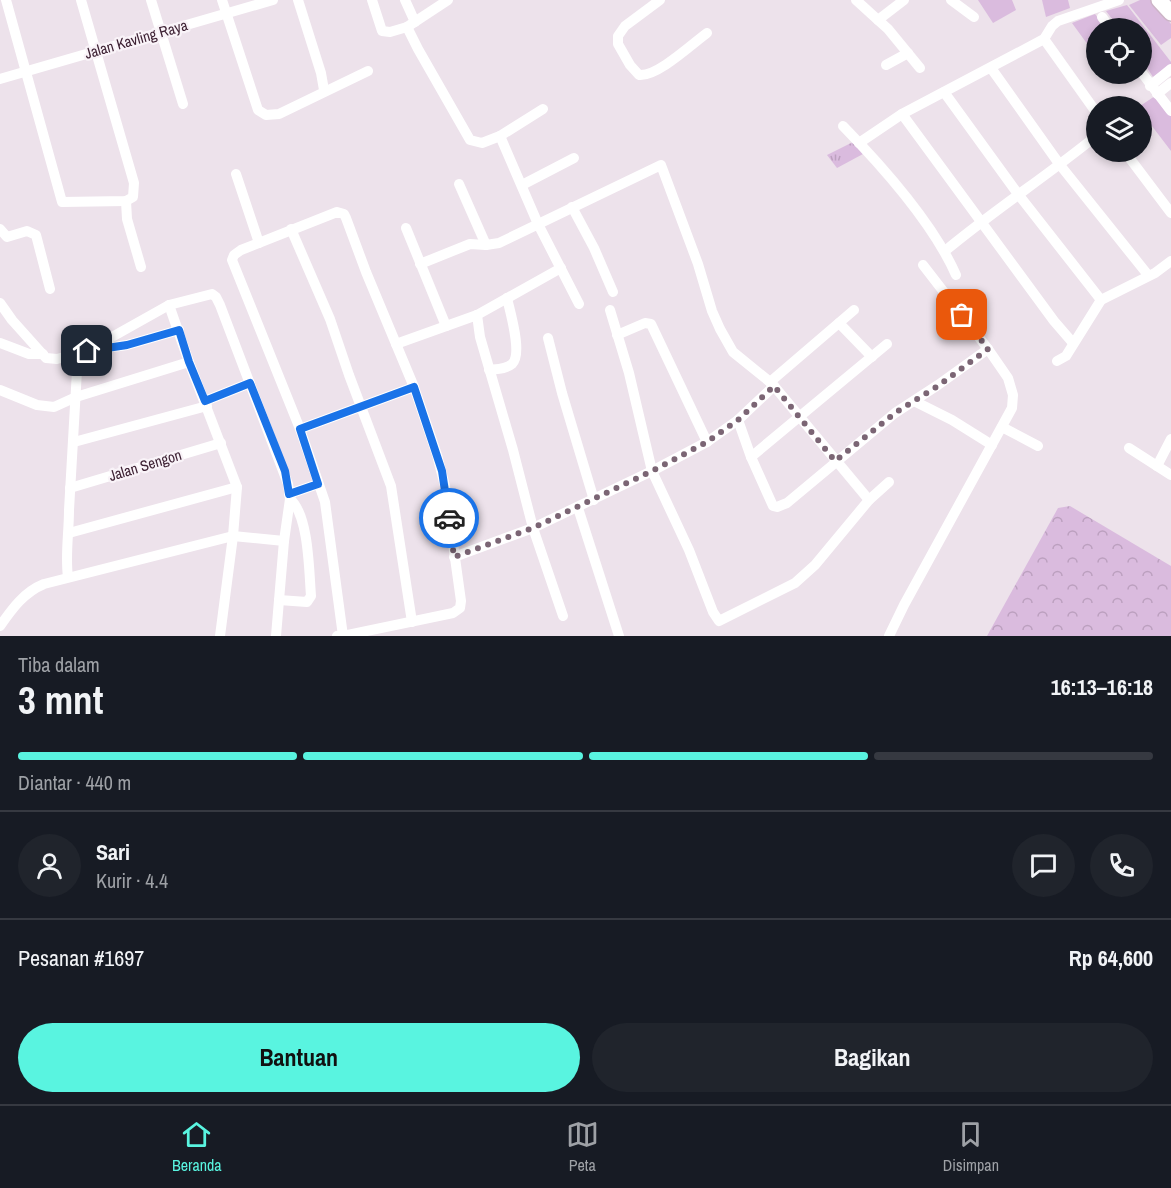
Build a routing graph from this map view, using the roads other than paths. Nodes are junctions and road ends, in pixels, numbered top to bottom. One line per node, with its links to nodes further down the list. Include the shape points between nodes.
1 (6, 0): 31 (street)
2 (81, 0): 24 (street)
3 (151, 0): 21 (street)
4 (222, 0): 16 (street)
5 (273, 0): 16 (street, Jalan Kavling Raya)
6 (298, 0): 35 (street)
7 (372, 0): 20 (street, via 382,31)
8 (405, 0): 20 (street)
9 (448, 0): 20 (street)
10 (660, 0): 22 (street, via 625,26 618,36 618,44 639,75 656,71)
11 (856, 0): 19 (street)
12 (904, 0): 19 (street)
13 (951, 0): 18 (street)
14 (1119, 0): 23 (street, via 1058,21)
15 (1160, 0): 17 (street)
16 (226, 13): 21 (street, Jalan Kavling Raya); 35 (street, via 258,110 266,116 279,114)
17 (1171, 13)
18 (974, 17)
19 (878, 20): 25 (street)
20 (411, 25): 44 (street, via 428,67 470,140 482,143)
21 (160, 33): 24 (street, Jalan Kavling Raya); 39 (street)
22 (707, 33)
23 (1044, 39): 28 (street); 38 (street)
24 (96, 50): 31 (street, Jalan Kavling Raya); 54 (street, via 134,183 133,197)
25 (908, 53): 26 (street); 27 (street)
26 (886, 65)
27 (920, 68)
28 (991, 68): 37 (street); 49 (street)
29 (1171, 69): 36 (street)
30 (368, 71): 35 (street)
31 (26, 72): 32 (street, Jalan Kavling Raya); 54 (street, via 62,202)
32 (0, 79)
33 (1171, 83): 36 (street)
34 (1150, 84): 36 (street)
35 (324, 90)
36 (1154, 90): 41 (street)
37 (944, 92): 42 (street); 53 (street)
38 (1086, 98)
39 (183, 104)
40 (543, 109): 44 (street)
41 (1171, 111)
42 (902, 114): 45 (street); 57 (street)
43 (843, 126): 45 (street)
44 (500, 136): 52 (street)
45 (859, 143): 64 (street)
46 (1086, 144): 49 (street)
47 (574, 158): 52 (street)
48 (1133, 162): 56 (street)
49 (1060, 165): 53 (street); 71 (street)
50 (236, 174): 62 (street)
51 (459, 184): 63 (street)
52 (522, 185): 58 (street)
53 (1018, 194): 57 (street); 75 (street)
54 (126, 201): 68 (street)
55 (572, 207): 58 (street); 73 (street); 99 (street, via 657,166 664,167 716,320 733,352)
56 (1171, 213)
57 (982, 220): 64 (street); 88 (street)
58 (538, 224): 63 (street); 69 (street)
59 (406, 228): 66 (street)
60 (0, 229): 72 (street, via 7,237 27,231 36,235)
61 (291, 229): 62 (street); 89 (street, via 331,213 344,214); 105 (street, via 330,319)
62 (259, 243): 109 (street, via 236,253 232,260)
63 (486, 246): 66 (street, via 470,244)
64 (945, 251): 70 (street)
65 (1171, 261): 71 (street)
66 (420, 264): 83 (street)
67 (923, 265): 91 (street)
68 (141, 267)
69 (561, 268): 74 (street); 77 (street)
70 (956, 275)
71 (1148, 275): 75 (street)
72 (51, 289)
73 (613, 292)
74 (507, 298): 81 (street); 97 (street, via 517,347 515,362 506,368)
75 (1101, 300): 88 (street)
76 (0, 303): 93 (street)
77 (579, 304)
78 (169, 305): 84 (street); 92 (street); 98 (street, via 208,294 216,297)
79 (610, 310): 85 (street)
80 (854, 310): 82 (street)
81 (477, 315): 83 (street); 97 (street)
82 (839, 323): 94 (street); 99 (street)
83 (446, 326): 89 (street)
84 (179, 330): 92 (street, via 127,345); 96 (street)
85 (617, 335): 112 (street, via 645,322 651,324); 120 (street)
86 (548, 338): 127 (street)
87 (0, 343): 93 (street, via 29,354)
88 (1073, 343): 95 (street, via 1066,356)
89 (396, 344): 100 (street)
90 (887, 344): 94 (street)
91 (988, 349): 103 (street); 108 (street, via 1008,378 1013,395 1012,408)
92 (82, 352): 93 (street, via 57,359); 102 (street)
93 (43, 354)
94 (872, 357): 106 (street)
95 (1057, 361)
96 (189, 362): 102 (street); 104 (street)
97 (489, 369): 130 (street)
98 (250, 383): 104 (street); 126 (street, via 285,471)
99 (772, 384): 106 (street); 107 (street)
100 (414, 387): 105 (street); 134 (street, via 442,471)
101 (0, 390): 102 (street, via 44,407)
102 (76, 398): 111 (street)
103 (914, 401): 114 (street); 118 (street)
104 (206, 404): 111 (street); 113 (street)
105 (361, 407): 109 (street); 138 (street, via 392,492)
106 (800, 418): 117 (street); 118 (street)
107 (738, 420): 112 (street); 117 (street)
108 (1002, 427): 114 (street); 115 (street)
109 (300, 429): 123 (street)
110 (1171, 439): 119 (street)
111 (74, 442): 125 (street)
112 (707, 442): 120 (street)
113 (221, 443): 124 (street); 125 (street, Jalan Sengon)
114 (992, 445): 145 (street)
115 (1038, 446)
116 (1129, 448): 119 (street)
117 (751, 457): 118 (street, via 773,506 777,507 787,503)
118 (835, 461): 128 (street)
119 (1157, 466): 121 (street)
120 (652, 471): 127 (street); 128 (street, via 719,621 795,583)
121 (1171, 475)
122 (889, 482): 128 (street)
123 (318, 484): 126 (street); 143 (street)
124 (237, 487): 131 (street); 132 (street)
125 (70, 488): 131 (street)
126 (289, 496): 133 (street); 136 (street, via 297,507 306,538 311,596 307,602)
127 (594, 500): 129 (street)
128 (869, 500)
129 (578, 508): 130 (street); 144 (street)
130 (533, 528): 134 (street); 137 (street)
131 (69, 533): 135 (street)
132 (233, 536): 133 (street); 135 (street); 140 (street)
133 (284, 542): 136 (street)
134 (454, 557): 138 (street, via 460,608)
135 (68, 577): 139 (street, via 33,588)
136 (279, 600): 141 (street)
137 (563, 616)
138 (412, 622): 143 (street)
139 (0, 626)
140 (220, 636)
141 (276, 636)
142 (337, 636): 143 (street)
143 (343, 636)
144 (619, 636)
145 (890, 636)

